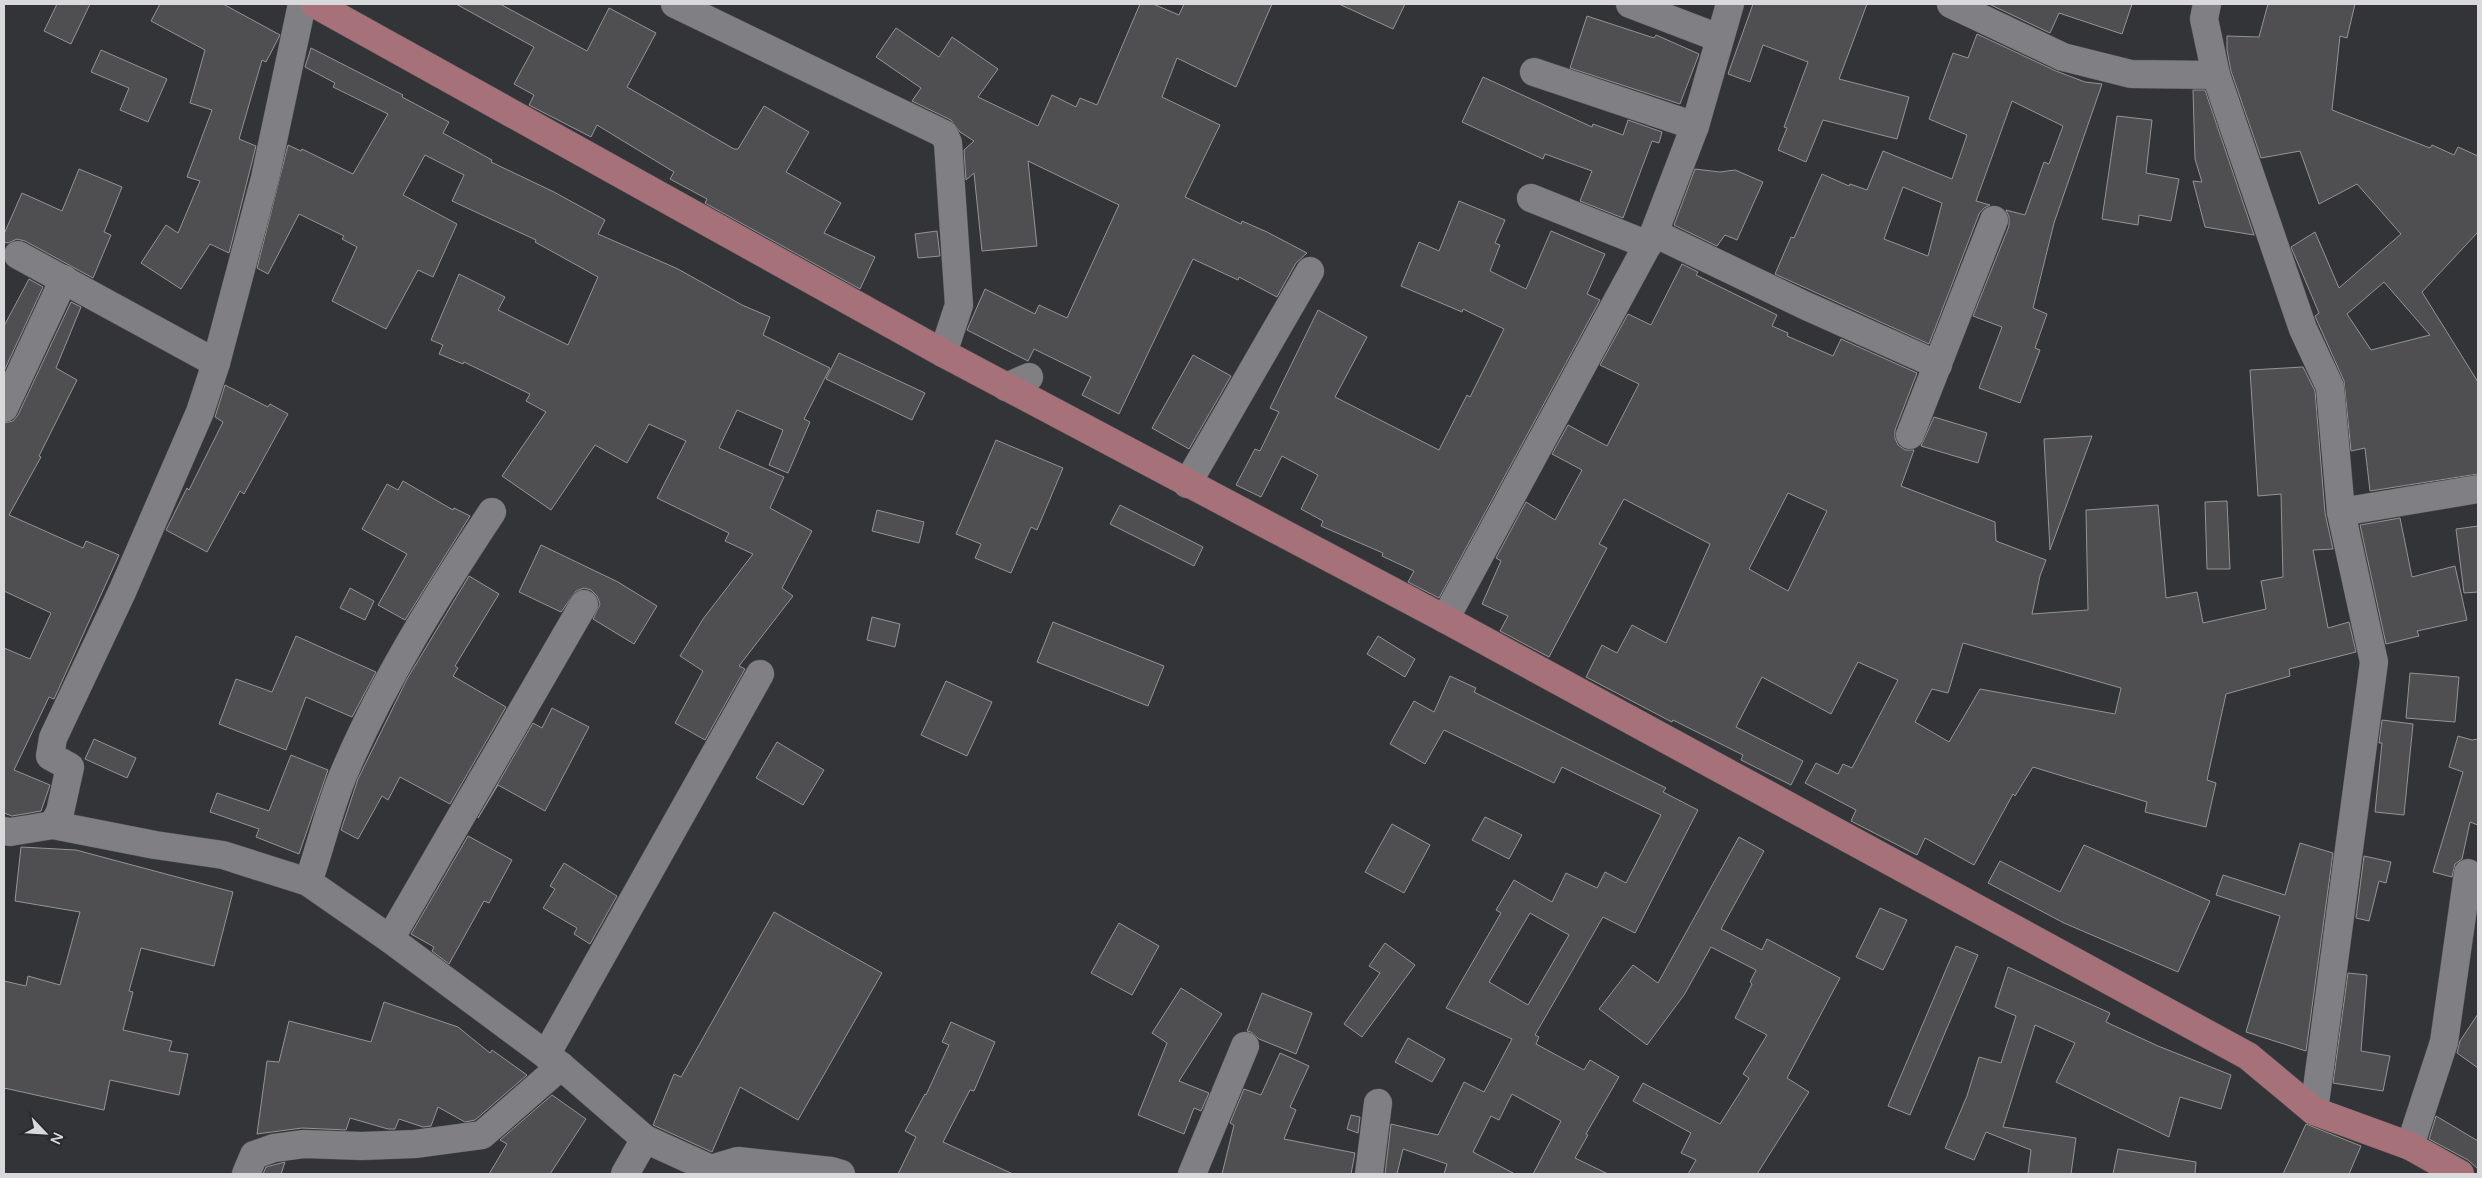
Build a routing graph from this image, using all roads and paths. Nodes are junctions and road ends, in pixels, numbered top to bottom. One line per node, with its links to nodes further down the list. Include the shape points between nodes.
1 (302, 4): 19 (street, via 265,178)
2 (314, 4): 18 (main road)
3 (675, 4): 18 (street, via 944,134 948,143 959,305)
4 (1630, 4): 8 (street)
5 (1730, 4): 8 (street)
6 (1951, 4): 10 (street, via 2063,57 2131,74)
7 (2207, 4): 10 (street, via 2204,19)
8 (1719, 38): 11 (street)
9 (1534, 72): 11 (street)
10 (2216, 75): 26 (street, via 2303,330 2330,387)
11 (1695, 126): 14 (street)
12 (1531, 198): 14 (street)
13 (1994, 220): 20 (street)
14 (1651, 239): 20 (street); 28 (street)
15 (18, 254): 17 (street)
16 (1310, 271): 23 (street)
17 (64, 279): 19 (street); 21 (street)
18 (943, 354): 23 (main road, via 1017,382)
19 (216, 363): 30 (street, via 200,412 122,592 53,738 50,756 70,767)
20 (1938, 365): 22 (street)
21 (4, 408)
22 (1910, 435)
23 (1187, 484): 28 (main road)
24 (2478, 489): 26 (street)
25 (492, 512): 33 (street, via 431,605 385,690 344,774)
26 (2341, 512): 38 (street, via 2374,662)
27 (584, 604): 34 (street)
28 (1445, 619): 38 (main road, via 2248,1056)
29 (760, 674): 36 (street)
30 (54, 825): 31 (street); 33 (street, via 223,855)
31 (4, 831)
32 (2468, 873): 40 (street, via 2444,1042)
33 (308, 882): 34 (street)
34 (390, 939): 36 (street)
35 (1245, 1046): 44 (street)
36 (553, 1060): 39 (street); 41 (street, via 482,1135 415,1144 304,1144 274,1148 254,1155)
37 (1378, 1103): 45 (street)
38 (2314, 1111): 40 (main road)
39 (645, 1139): 42 (street); 43 (street, via 711,1169 738,1161)
40 (2410, 1146): 46 (main road)
41 (246, 1174)
42 (625, 1174)
43 (841, 1174)
44 (1192, 1174)
45 (1369, 1174)
46 (2460, 1174)

